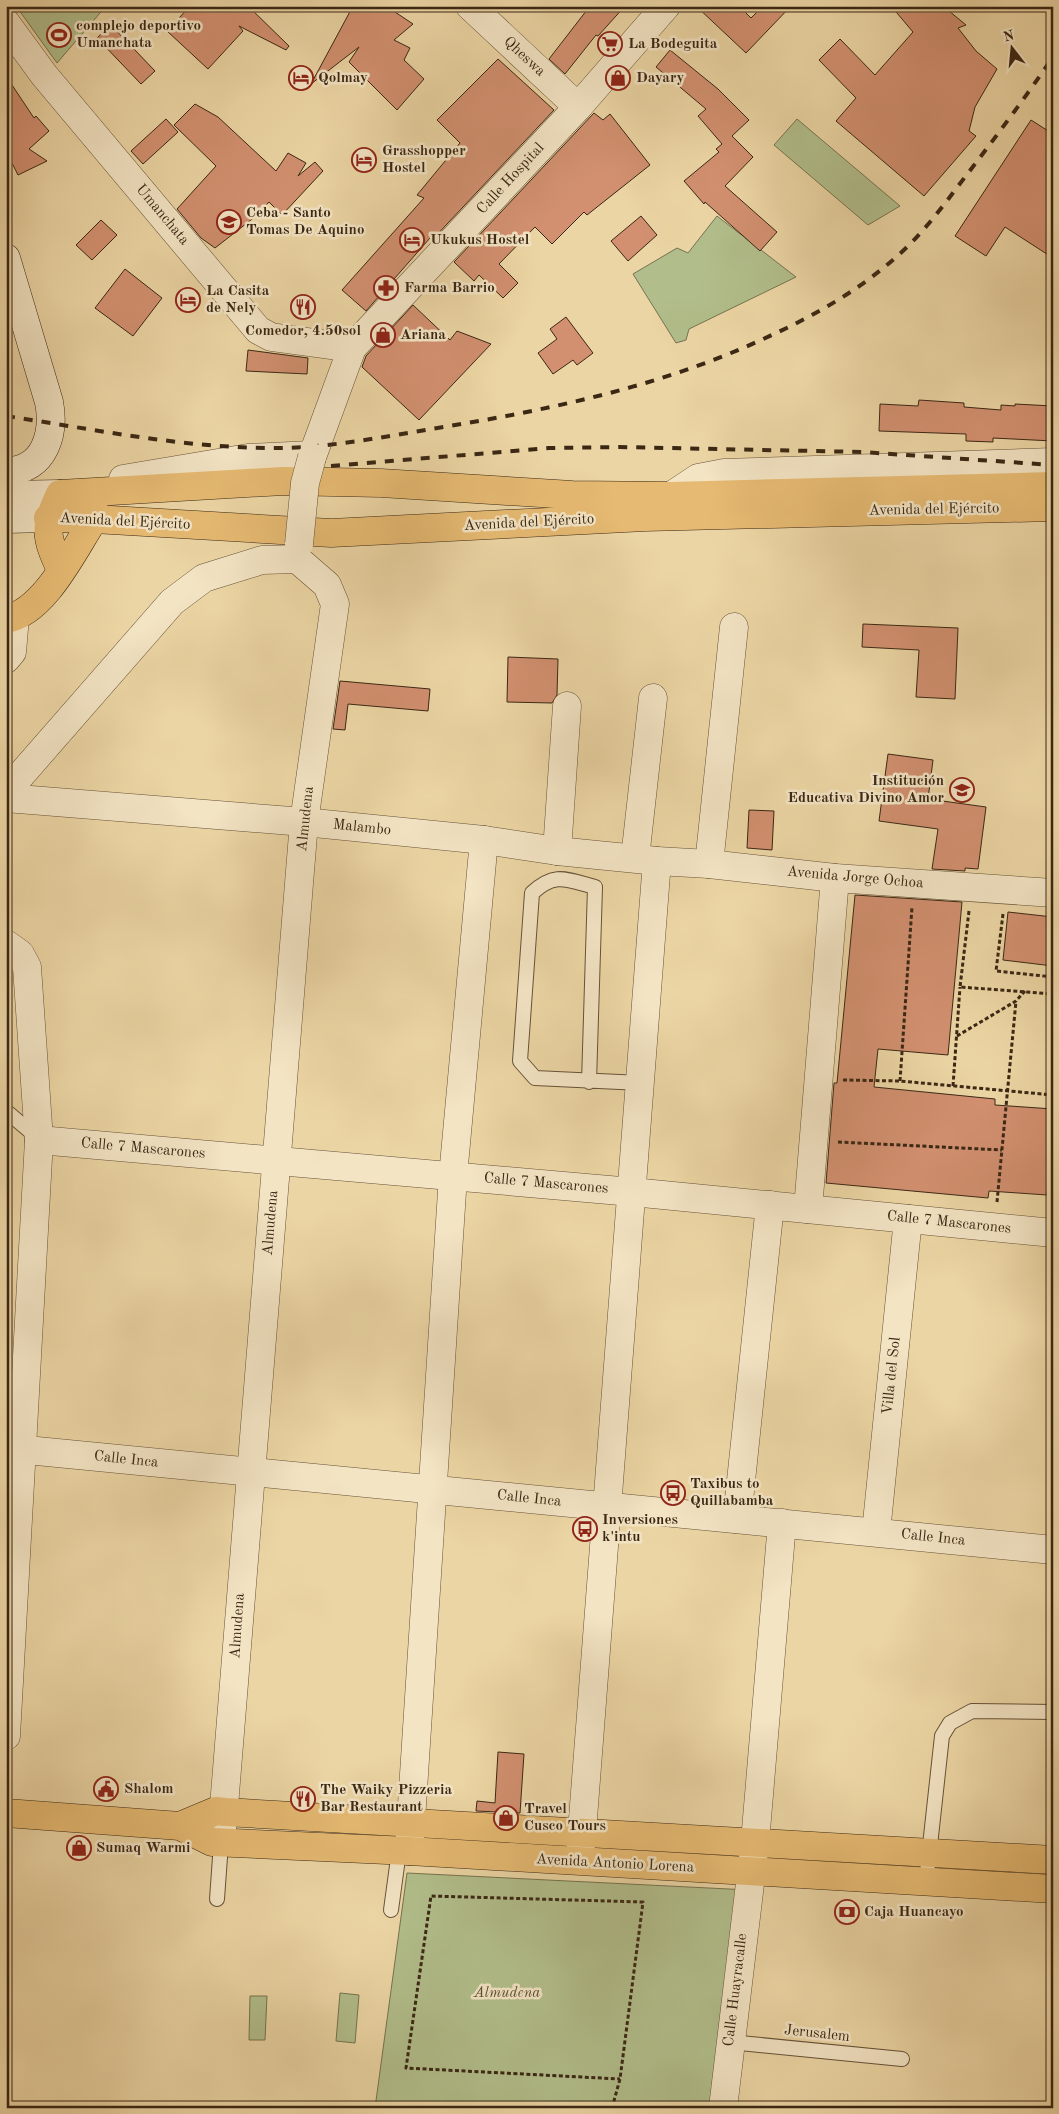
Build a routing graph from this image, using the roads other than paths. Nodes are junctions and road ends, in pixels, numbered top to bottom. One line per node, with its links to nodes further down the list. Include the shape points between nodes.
1 (470, 6): 4 (street, Qheswa)
2 (666, 6): 4 (street, Calle Hospital)
3 (6, 23): 6 (street, Umanchata, via 44,74 258,330 271,337)
4 (578, 107): 6 (street, Calle Hospital)
5 (6, 258): 9 (street, via 49,402 52,423 49,441 38,459 20,469)
6 (352, 348): 7 (street)
7 (312, 456): 11 (street, via 248,458 89,484); 18 (street, bridge, via 305,483)
8 (1053, 462): 13 (street, via 724,473 698,478)
9 (6, 471)
10 (1053, 486): 13 (main road, Avenida del Ejército)
11 (60, 494): 12 (street, Avenida del Ejército); 14 (main road, Avenida del Ejército); 16 (main road)
12 (6, 495)
13 (671, 496): 14 (main road, Avenida del Ejército, via 293,481)
14 (93, 506): 15 (main road, Avenida del Ejército, via 331,533 645,517); 16 (main road, Avenida del Ejército); 19 (main road)
15 (1053, 507)
16 (48, 518): 17 (street, Avenida del Ejército); 19 (main road, via 49,544)
17 (6, 519)
18 (298, 552): 25 (street, via 204,578 172,602); 27 (street, Almudena, via 327,586 335,604)
19 (61, 570): 20 (main road, via 32,606)
20 (11, 618): 22 (street, via 12,652)
21 (734, 627): 31 (street)
22 (6, 659)
23 (653, 698): 30 (street)
24 (567, 706): 29 (street)
25 (6, 792)
26 (6, 798): 27 (street, Malambo)
27 (304, 822): 28 (street, Malambo); 39 (street, Almudena)
28 (484, 840): 29 (street, Malambo); 40 (street)
29 (557, 851): 30 (street, Malambo)
30 (646, 860): 31 (street, Avenida Jorge Ochoa); 36 (street)
31 (709, 864): 32 (street, Avenida Jorge Ochoa)
32 (835, 878): 33 (street, Avenida Jorge Ochoa); 43 (street)
33 (1053, 893)
34 (6, 944): 38 (street, via 20,954 27,967)
35 (589, 1082): 35 (lane, via 535,1078 520,1061 532,893 544,882 560,878 595,887); 36 (lane)
36 (641, 1083): 41 (street)
37 (6, 1111): 38 (lane)
38 (39, 1140): 39 (street, Calle 7 Mascarones); 46 (street)
39 (277, 1160): 40 (street, Calle 7 Mascarones); 47 (street, Almudena)
40 (454, 1176): 41 (street, Calle 7 Mascarones); 48 (street)
41 (632, 1192): 42 (street, Calle 7 Mascarones); 49 (street)
42 (770, 1205): 43 (street, Calle 7 Mascarones); 50 (street)
43 (808, 1209): 44 (street, Calle 7 Mascarones)
44 (908, 1219): 45 (street, Calle 7 Mascarones); 52 (street, Villa del Sol)
45 (1053, 1233)
46 (14, 1449): 47 (street, Calle Inca); 55 (street)
47 (250, 1472): 48 (street, Calle Inca); 56 (street, Almudena)
48 (432, 1489): 49 (street, Calle Inca); 58 (street)
49 (606, 1506): 50 (street, Calle Inca); 60 (street)
50 (738, 1519): 51 (street, Calle Inca)
51 (782, 1523): 52 (street, Calle Inca); 61 (street, Calle Huayracalle)
52 (876, 1532): 53 (street, Calle Inca)
53 (1053, 1550)
54 (1053, 1712): 64 (lane, via 972,1711 950,1723 942,1736)
55 (6, 1736)
56 (225, 1812): 58 (main road, Avenida Antonio Lorena); 59 (main road, Avenida Antonio Lorena, via 216,1811); 62 (street, Almudena)
57 (6, 1813): 59 (main road, Avenida Antonio Lorena)
58 (411, 1822): 60 (main road, Avenida Antonio Lorena); 63 (street)
59 (180, 1826): 62 (main road, Avenida Antonio Lorena, via 212,1842)
60 (582, 1832): 61 (main road, Avenida Antonio Lorena); 66 (street)
61 (755, 1842): 64 (main road, Avenida Antonio Lorena); 67 (street, Calle Huayracalle)
62 (221, 1843): 63 (main road, Avenida Antonio Lorena); 70 (lane)
63 (404, 1851): 66 (main road, Avenida Antonio Lorena); 71 (lane)
64 (928, 1853): 65 (main road, Avenida Antonio Lorena); 68 (lane)
65 (1053, 1860)
66 (580, 1862): 67 (main road, Avenida Antonio Lorena)
67 (751, 1872): 68 (main road, Avenida Antonio Lorena); 72 (street, Calle Huayracalle)
68 (926, 1882): 69 (main road, Avenida Antonio Lorena)
69 (1053, 1889)
70 (217, 1899)
71 (391, 1910)
72 (730, 2042): 73 (lane, Jerusalem); 74 (street, Calle Huayracalle)
73 (902, 2059)
74 (723, 2108)

